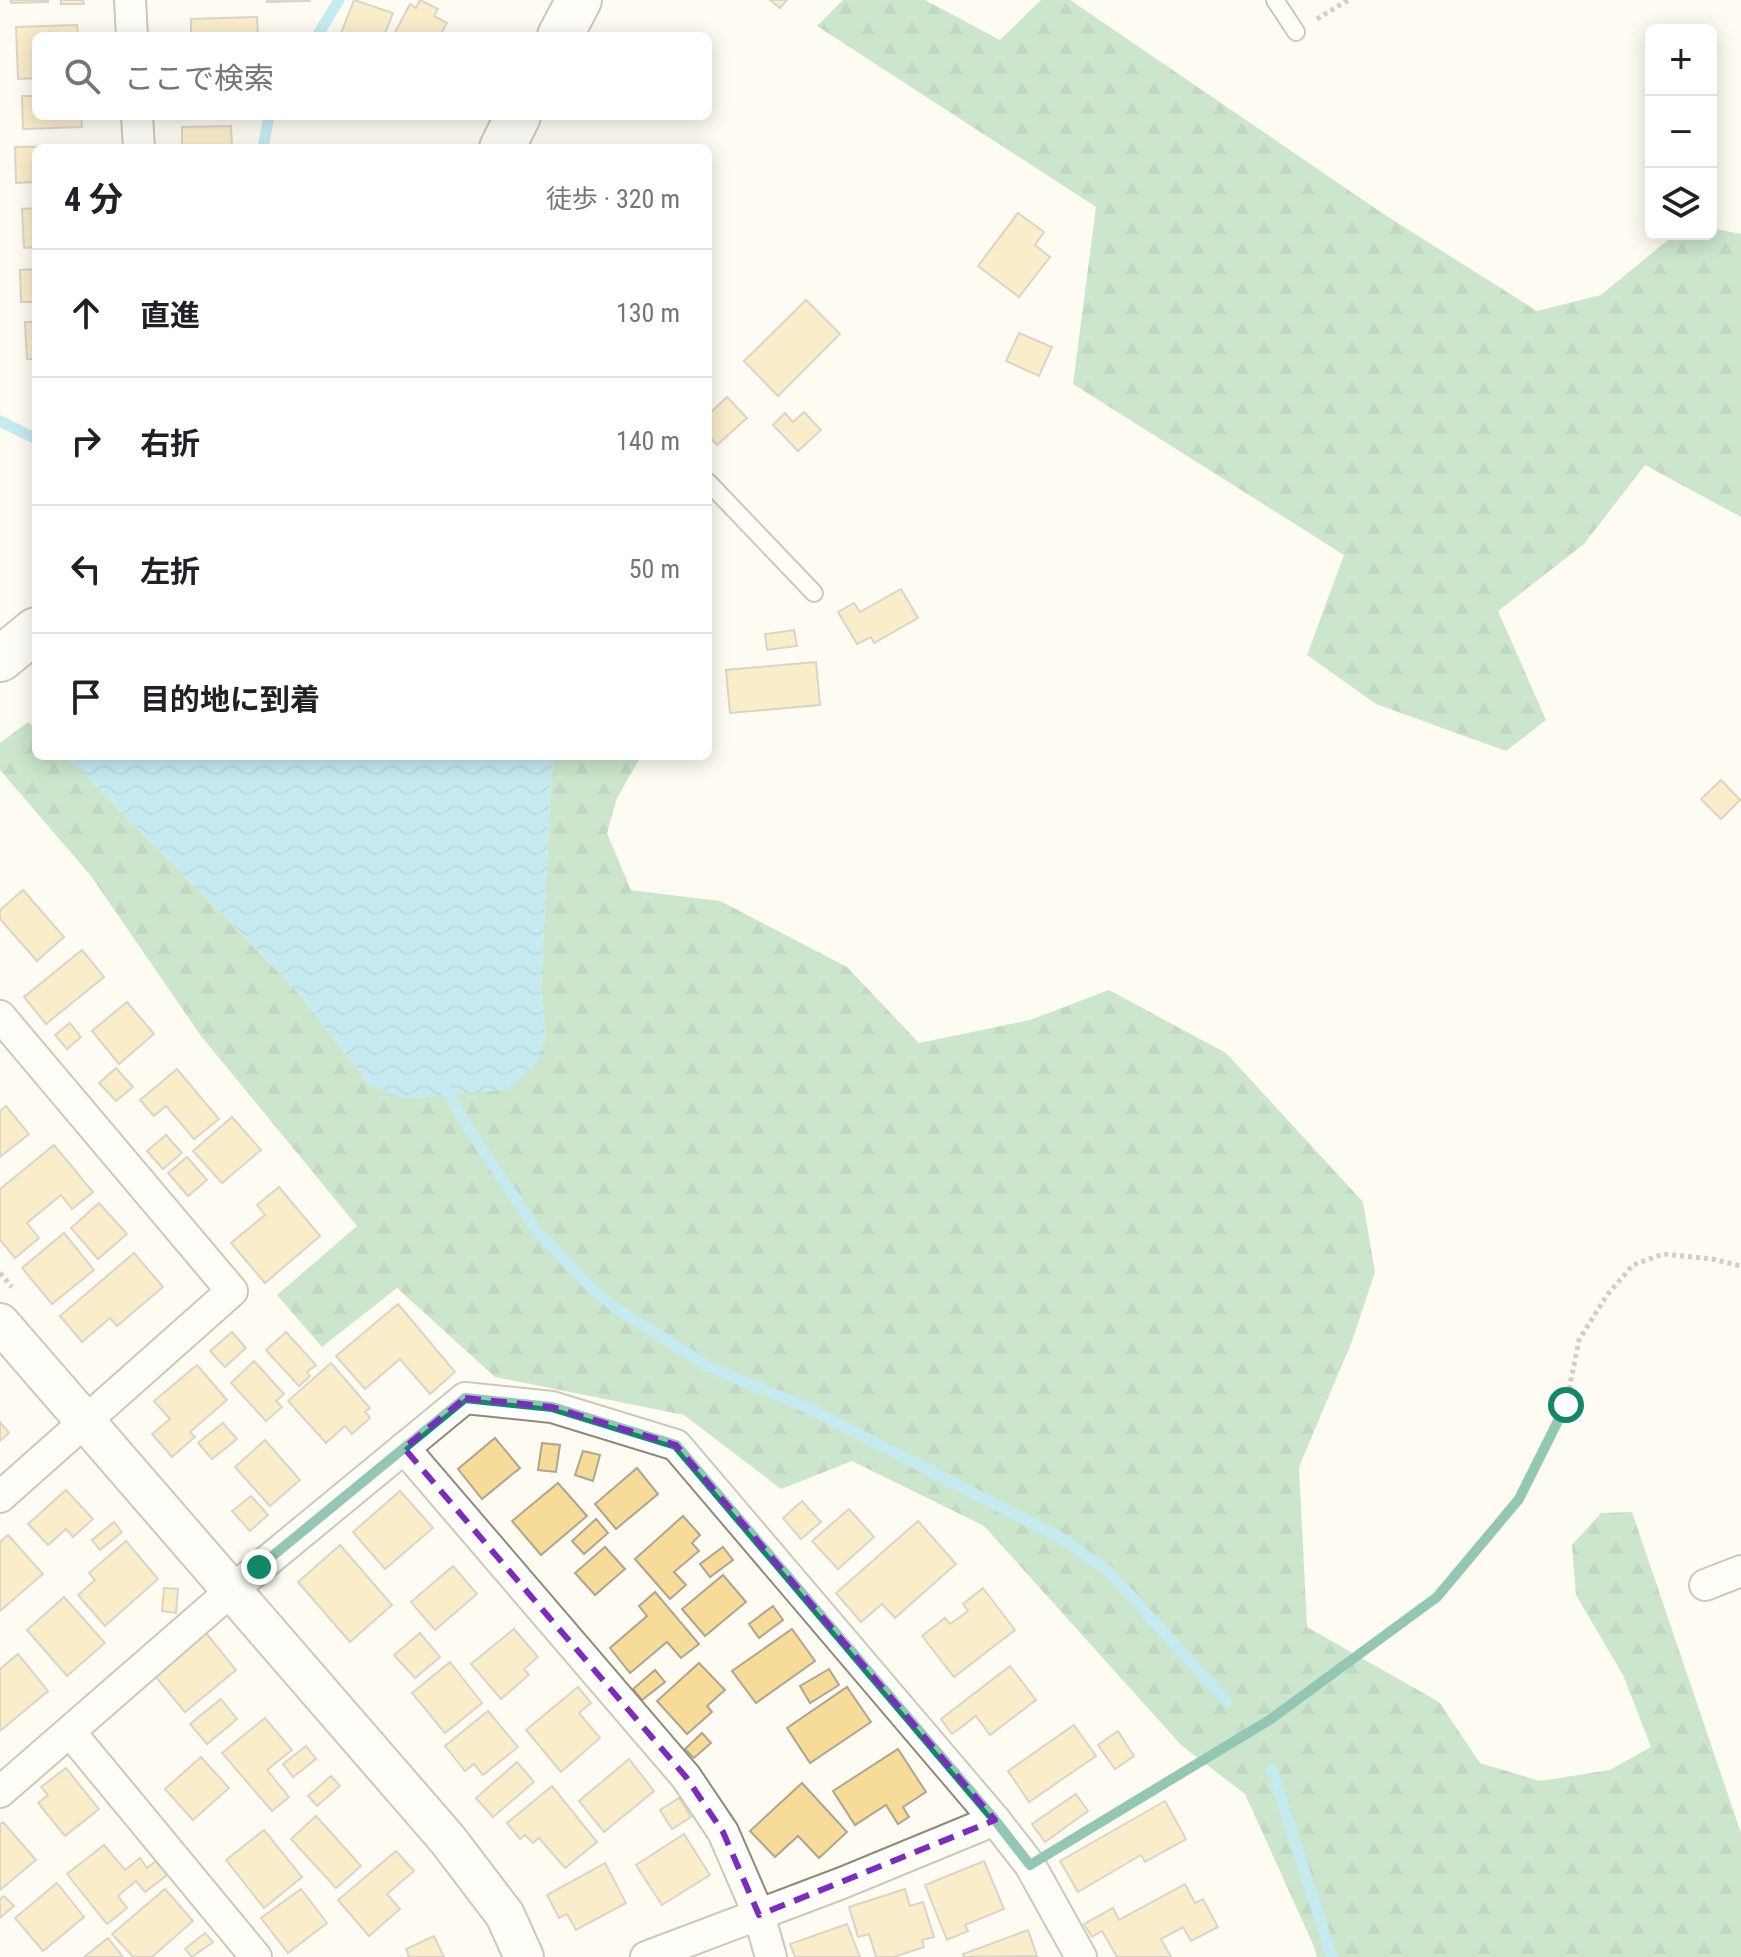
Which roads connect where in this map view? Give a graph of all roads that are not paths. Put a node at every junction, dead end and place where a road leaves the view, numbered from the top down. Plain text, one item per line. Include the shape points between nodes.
1 (130, 0) edge
2 (579, 0) edge
3 (1275, 0) edge
4 (132, 32) edge
5 (562, 32) edge
6 (1296, 32) road end
7 (137, 120) edge
8 (516, 120) edge
9 (139, 144) edge
10 (504, 144) edge
11 (712, 486) edge
12 (814, 593) dead end
13 (32, 633) edge
14 (0, 659) edge
15 (0, 1016) edge
16 (0, 1323) edge
17 (85, 1421) junction
18 (404, 1448) junction
19 (0, 1497) edge
20 (1741, 1571) edge
21 (1705, 1585) dead end
22 (232, 1590) junction
23 (70, 1732) junction
24 (0, 1792) edge
25 (995, 1820) junction
26 (759, 1915) junction
27 (256, 1957) edge
28 (524, 1957) edge
29 (646, 1957) edge
30 (771, 1957) edge
31 (1081, 1957) edge

1 - 4 street
2 - 5 main road
3 - 6 lane
7 - 9 street
8 - 10 main road
11 - 12 lane
13 - 14 main road
15 - 17 street via 232,1291
16 - 17 street
17 - 19 street
17 - 22 street
18 - 22 street
18 - 25 street via 465,1398 552,1407 676,1445
18 - 26 street via 686,1777 723,1832
20 - 21 street
22 - 23 street
22 - 28 street via 448,1840 505,1915
23 - 24 street
23 - 27 street
25 - 26 street
25 - 31 street via 1030,1865
26 - 29 street
26 - 30 street

